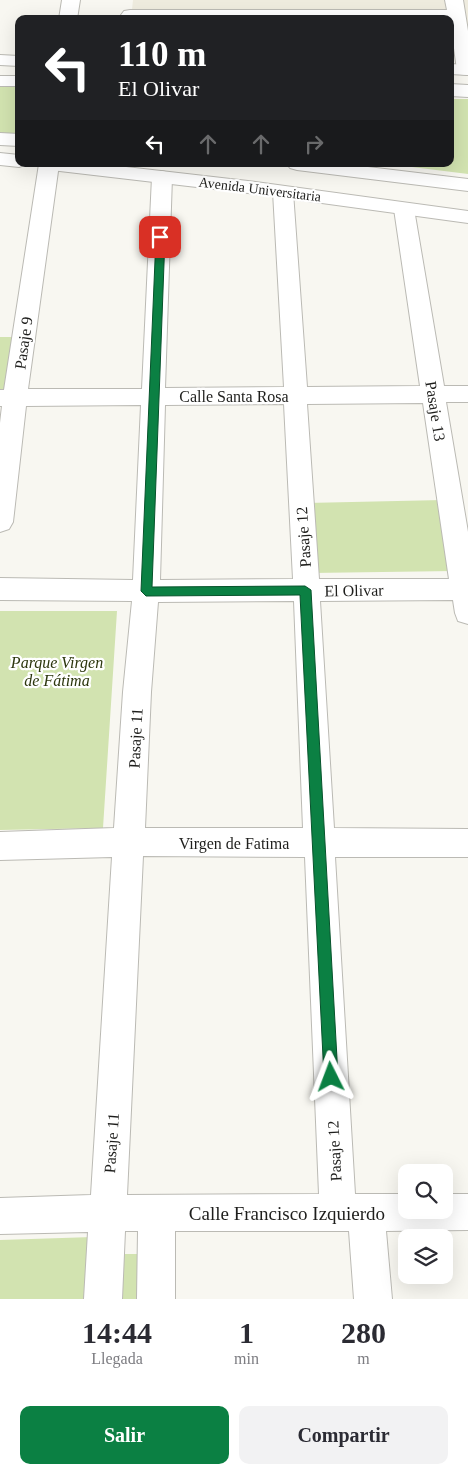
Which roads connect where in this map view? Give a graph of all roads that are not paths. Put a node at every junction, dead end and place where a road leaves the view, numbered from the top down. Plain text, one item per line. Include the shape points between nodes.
1 (71, 0) edge
2 (455, 8) edge
3 (131, 11) edge
4 (69, 15) edge
5 (0, 60) edge
6 (15, 61) edge
7 (459, 64) edge
8 (0, 81) edge
9 (15, 81) edge
10 (454, 90) edge
11 (468, 91) edge
12 (0, 139) edge
13 (15, 140) edge
14 (0, 159) edge
15 (15, 161) edge
16 (49, 167) edge
17 (76, 167) edge
18 (321, 167) edge
19 (162, 177) junction
20 (468, 185) edge
21 (283, 192) junction
22 (404, 209) junction
23 (468, 217) edge
24 (433, 394) junction
25 (468, 394) edge
26 (296, 395) junction
27 (155, 396) junction
28 (8, 398) edge
29 (0, 522) edge
30 (0, 590) edge
31 (305, 590) junction
32 (146, 591) junction
33 (467, 597) edge
34 (130, 842) junction
35 (468, 843) edge
36 (319, 844) junction
37 (0, 846) edge
38 (468, 1212) edge
39 (107, 1213) junction
40 (157, 1213) junction
41 (352, 1213) junction
42 (0, 1216) edge
43 (103, 1299) edge
44 (156, 1299) edge
45 (373, 1299) edge

1 - 4 street
2 - 3 street
2 - 7 street
5 - 6 street
8 - 9 street
10 - 11 street
12 - 13 street
14 - 15 street
16 - 28 street, Pasaje 9
17 - 19 street, Avenida Universitaria
18 - 20 street, Avenida Universitaria
19 - 21 street, Avenida Universitaria
19 - 27 street, Pasaje 11
21 - 22 street, Avenida Universitaria
21 - 26 street, Pasaje 12
22 - 23 street, Avenida Universitaria
22 - 24 street, Pasaje 13
24 - 25 street, Calle Santa Rosa
24 - 26 street, Calle Santa Rosa
24 - 33 street, Pasaje 13
26 - 27 street, Calle Santa Rosa
26 - 31 street, Pasaje 12 via 294,410
27 - 28 street, Calle Santa Rosa
27 - 32 street, Pasaje 11
28 - 29 street, Pasaje 9
30 - 32 street, El Olivar
31 - 32 street, El Olivar
31 - 33 street, El Olivar
31 - 36 street, Pasaje 12
32 - 34 street, Pasaje 11
34 - 36 street, Virgen de Fatima
34 - 37 street, Virgen de Fatima
34 - 39 street, Pasaje 11
35 - 36 street, Virgen de Fatima
36 - 41 street, Pasaje 12
38 - 41 street, Calle Francisco Izquierdo
39 - 40 street, Calle Francisco Izquierdo
39 - 42 street, Calle Francisco Izquierdo
39 - 43 street, Pasaje 11
40 - 41 street, Calle Francisco Izquierdo
40 - 44 street
41 - 45 street, Pasaje 12

